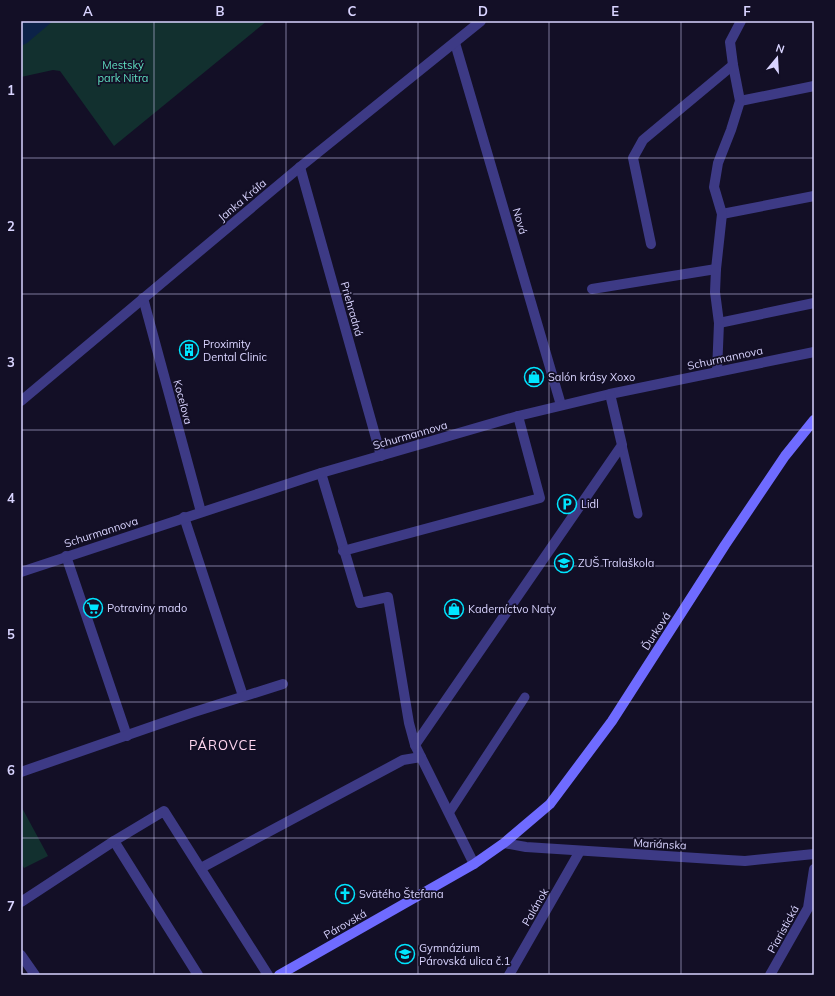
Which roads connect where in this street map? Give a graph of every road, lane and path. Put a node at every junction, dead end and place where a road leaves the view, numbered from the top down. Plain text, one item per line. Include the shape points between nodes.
1 (482, 21) edge
2 (741, 21) edge
3 (455, 43) junction
4 (733, 65) junction
5 (814, 86) edge
6 (740, 101) junction
7 (300, 168) junction
8 (814, 196) edge
9 (722, 214) junction
10 (651, 244) dead end
11 (716, 269) junction
12 (592, 289) dead end
13 (142, 298) junction
14 (814, 303) edge
15 (719, 323) junction
16 (814, 352) edge
17 (717, 372) junction
18 (610, 394) junction
19 (21, 401) edge
20 (561, 405) junction
21 (518, 416) junction
22 (814, 420) edge
23 (622, 445) junction
24 (381, 456) junction
25 (321, 473) junction
26 (201, 512) junction
27 (638, 514) dead end
28 (184, 517) junction
29 (344, 551) junction
30 (66, 556) junction
31 (21, 572) edge
32 (283, 684) dead end
33 (243, 696) junction
34 (525, 697) dead end
35 (127, 736) junction
36 (415, 745) junction
37 (421, 757) junction
38 (21, 772) edge
39 (449, 813) junction
40 (114, 841) junction
41 (504, 843) junction
42 (580, 851) junction
43 (814, 854) edge
44 (474, 864) junction
45 (201, 868) junction
46 (814, 869) edge
47 (21, 902) edge
48 (21, 955) edge
49 (35, 975) edge
50 (198, 975) edge
51 (268, 975) edge
52 (279, 975) edge
53 (509, 975) edge
54 (770, 975) edge

1 - 3 street, Janka Kráľa
2 - 4 street via 730,42
3 - 7 street, Janka Kráľa
3 - 20 street, Nová
4 - 6 street
4 - 10 street via 643,140 633,158
5 - 6 street
6 - 9 street via 718,162 714,187
7 - 13 street, Janka Kráľa
7 - 24 street, Priehradná
8 - 9 street
9 - 11 street
11 - 12 street
11 - 15 street via 715,292
13 - 19 street, Janka Kráľa
13 - 26 street, Koceľova
14 - 15 street
15 - 17 street
16 - 17 street, Schurmannova
17 - 18 street, Schurmannova
18 - 20 street, Schurmannova
18 - 23 street
20 - 21 street, Schurmannova
21 - 24 street, Schurmannova
21 - 29 street via 540,498
22 - 41 street, Ďurková via 785,456 729,539 612,721 550,804
23 - 27 lane
23 - 36 street
24 - 25 street, Schurmannova
25 - 26 street, Schurmannova
25 - 29 street
26 - 28 street, Schurmannova
28 - 30 street, Schurmannova
28 - 33 street
29 - 36 street via 360,603 388,597
30 - 31 street, Schurmannova
30 - 35 street
32 - 33 street
33 - 35 street
34 - 39 lane
35 - 38 street
36 - 37 street
37 - 39 street
37 - 45 street via 403,760
39 - 44 street
40 - 45 street via 164,811
40 - 47 street
40 - 50 street
41 - 42 street, Mariánska
41 - 44 street, Párovská
42 - 43 street, Mariánska via 734,860
42 - 53 street, Palánok
44 - 52 street, Párovská
45 - 51 street
46 - 54 street, Piaristická via 808,908
48 - 49 street

